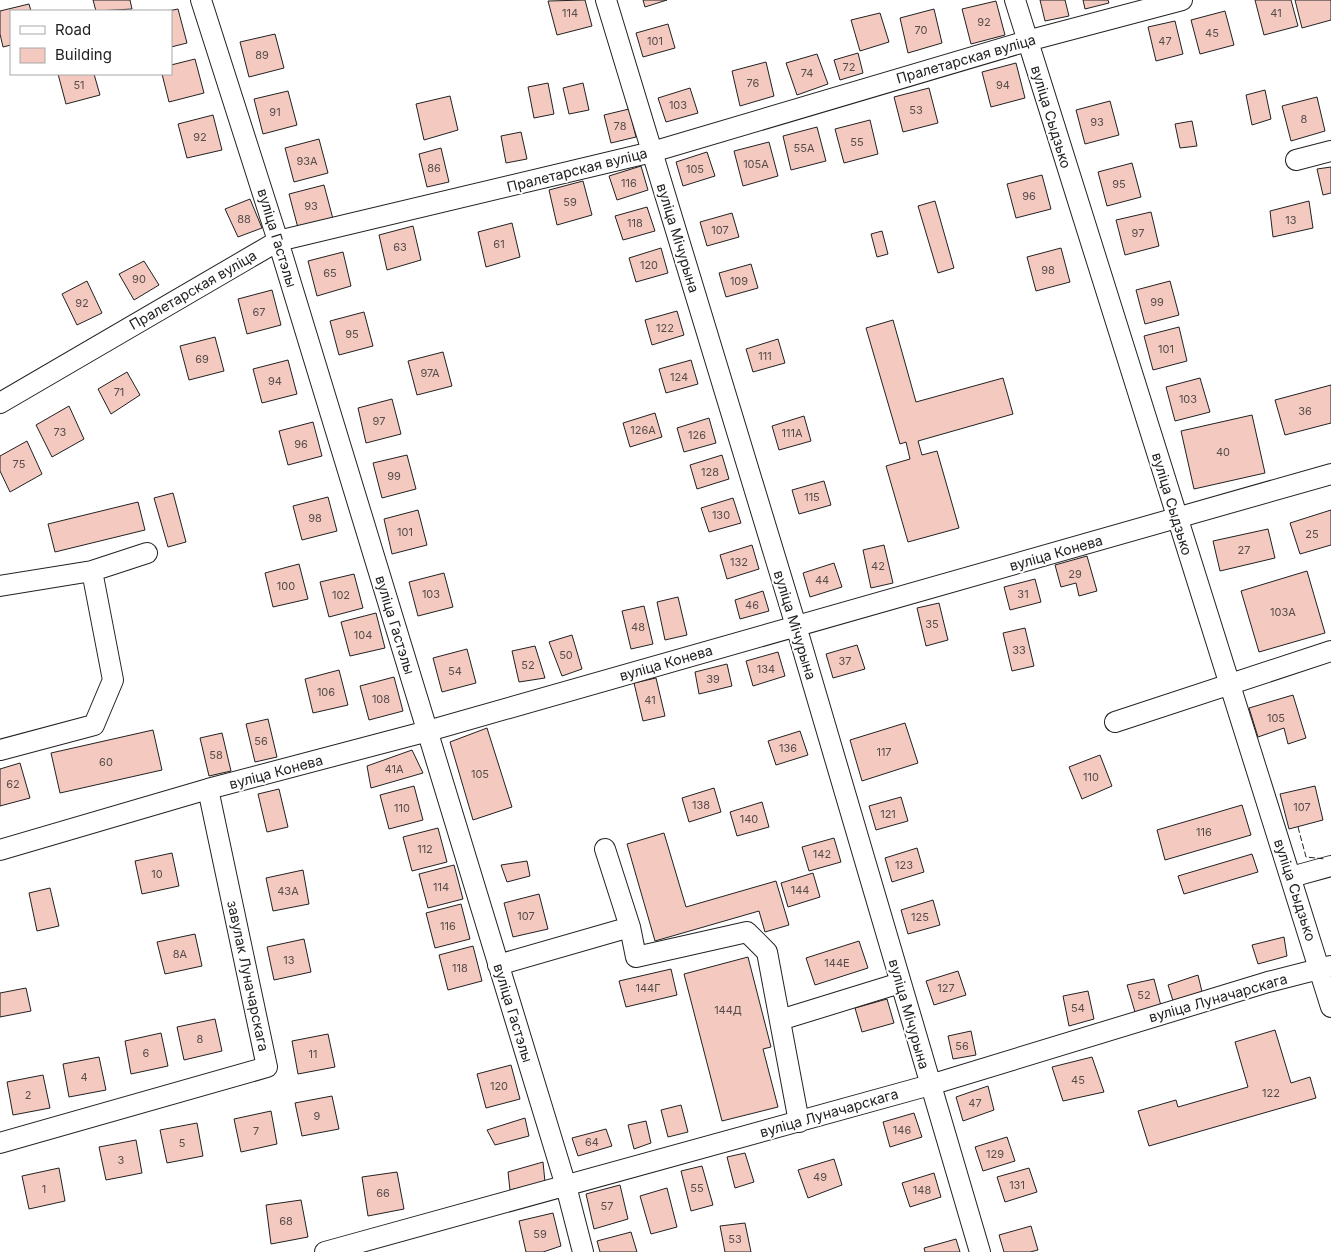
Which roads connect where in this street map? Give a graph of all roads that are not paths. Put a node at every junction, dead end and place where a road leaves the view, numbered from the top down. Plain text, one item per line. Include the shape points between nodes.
1 (201, 0) edge
2 (606, 0) edge
3 (1015, 0) edge
4 (1182, 0) edge
5 (1027, 41) junction
6 (1331, 151) edge
7 (652, 152) junction
8 (1296, 160) dead end
9 (278, 241) junction
10 (0, 403) edge
11 (1331, 474) edge
12 (1176, 519) junction
13 (147, 552) dead end
14 (92, 572) junction
15 (0, 586) edge
16 (796, 626) junction
17 (1331, 651) edge
18 (1229, 683) junction
19 (1115, 722) dead end
20 (428, 732) junction
21 (0, 750) edge
22 (208, 789) junction
23 (605, 849) dead end
24 (0, 850) edge
25 (1331, 866) edge
26 (1291, 877) junction
27 (630, 927) junction
28 (498, 966) junction
29 (1326, 968) edge
30 (900, 983) junction
31 (1331, 1007) edge
32 (780, 1020) junction
33 (930, 1085) junction
34 (799, 1122) junction
35 (0, 1143) edge
36 (566, 1186) junction
37 (325, 1252) edge
38 (583, 1252) edge
39 (980, 1252) edge

1 - 9 street, вуліца Гастэлы
2 - 7 street, вуліца Мічурына
3 - 5 street, вуліца Сыдзько
4 - 5 street, Пралетарская вуліца
5 - 7 street, Пралетарская вуліца
5 - 12 street, вуліца Сыдзько
6 - 8 street
7 - 9 street, Пралетарская вуліца
7 - 16 street, вуліца Мічурына
9 - 10 street, Пралетарская вуліца
9 - 20 street, вуліца Гастэлы
11 - 12 street, вуліца Конева
12 - 16 street, вуліца Конева
12 - 18 street, вуліца Сыдзько
13 - 14 street
14 - 15 street
14 - 21 street via 113,680 94,725
16 - 20 street, вуліца Конева
16 - 30 street, вуліца Мічурына
17 - 18 street
18 - 19 street
18 - 26 street, вуліца Сыдзько
20 - 22 street, вуліца Конева
20 - 28 street, вуліца Гастэлы
22 - 24 street, вуліца Конева
22 - 35 street, завулак Луначарскага via 268,1067
23 - 27 street
25 - 26 street
26 - 29 street, вуліца Сыдзько
27 - 28 street
27 - 32 street via 636,958 748,932 767,952
28 - 36 street, вуліца Гастэлы
29 - 31 street, вуліца Сыдзько
29 - 33 street, вуліца Луначарскага via 1268,982
30 - 32 street
30 - 33 street, вуліца Мічурына
32 - 34 street
33 - 34 street, вуліца Луначарскага
33 - 39 street, вуліца Мічурына
34 - 36 street, вуліца Луначарскага
36 - 37 street, вуліца Луначарскага
36 - 38 street, вуліца Гастэлы

